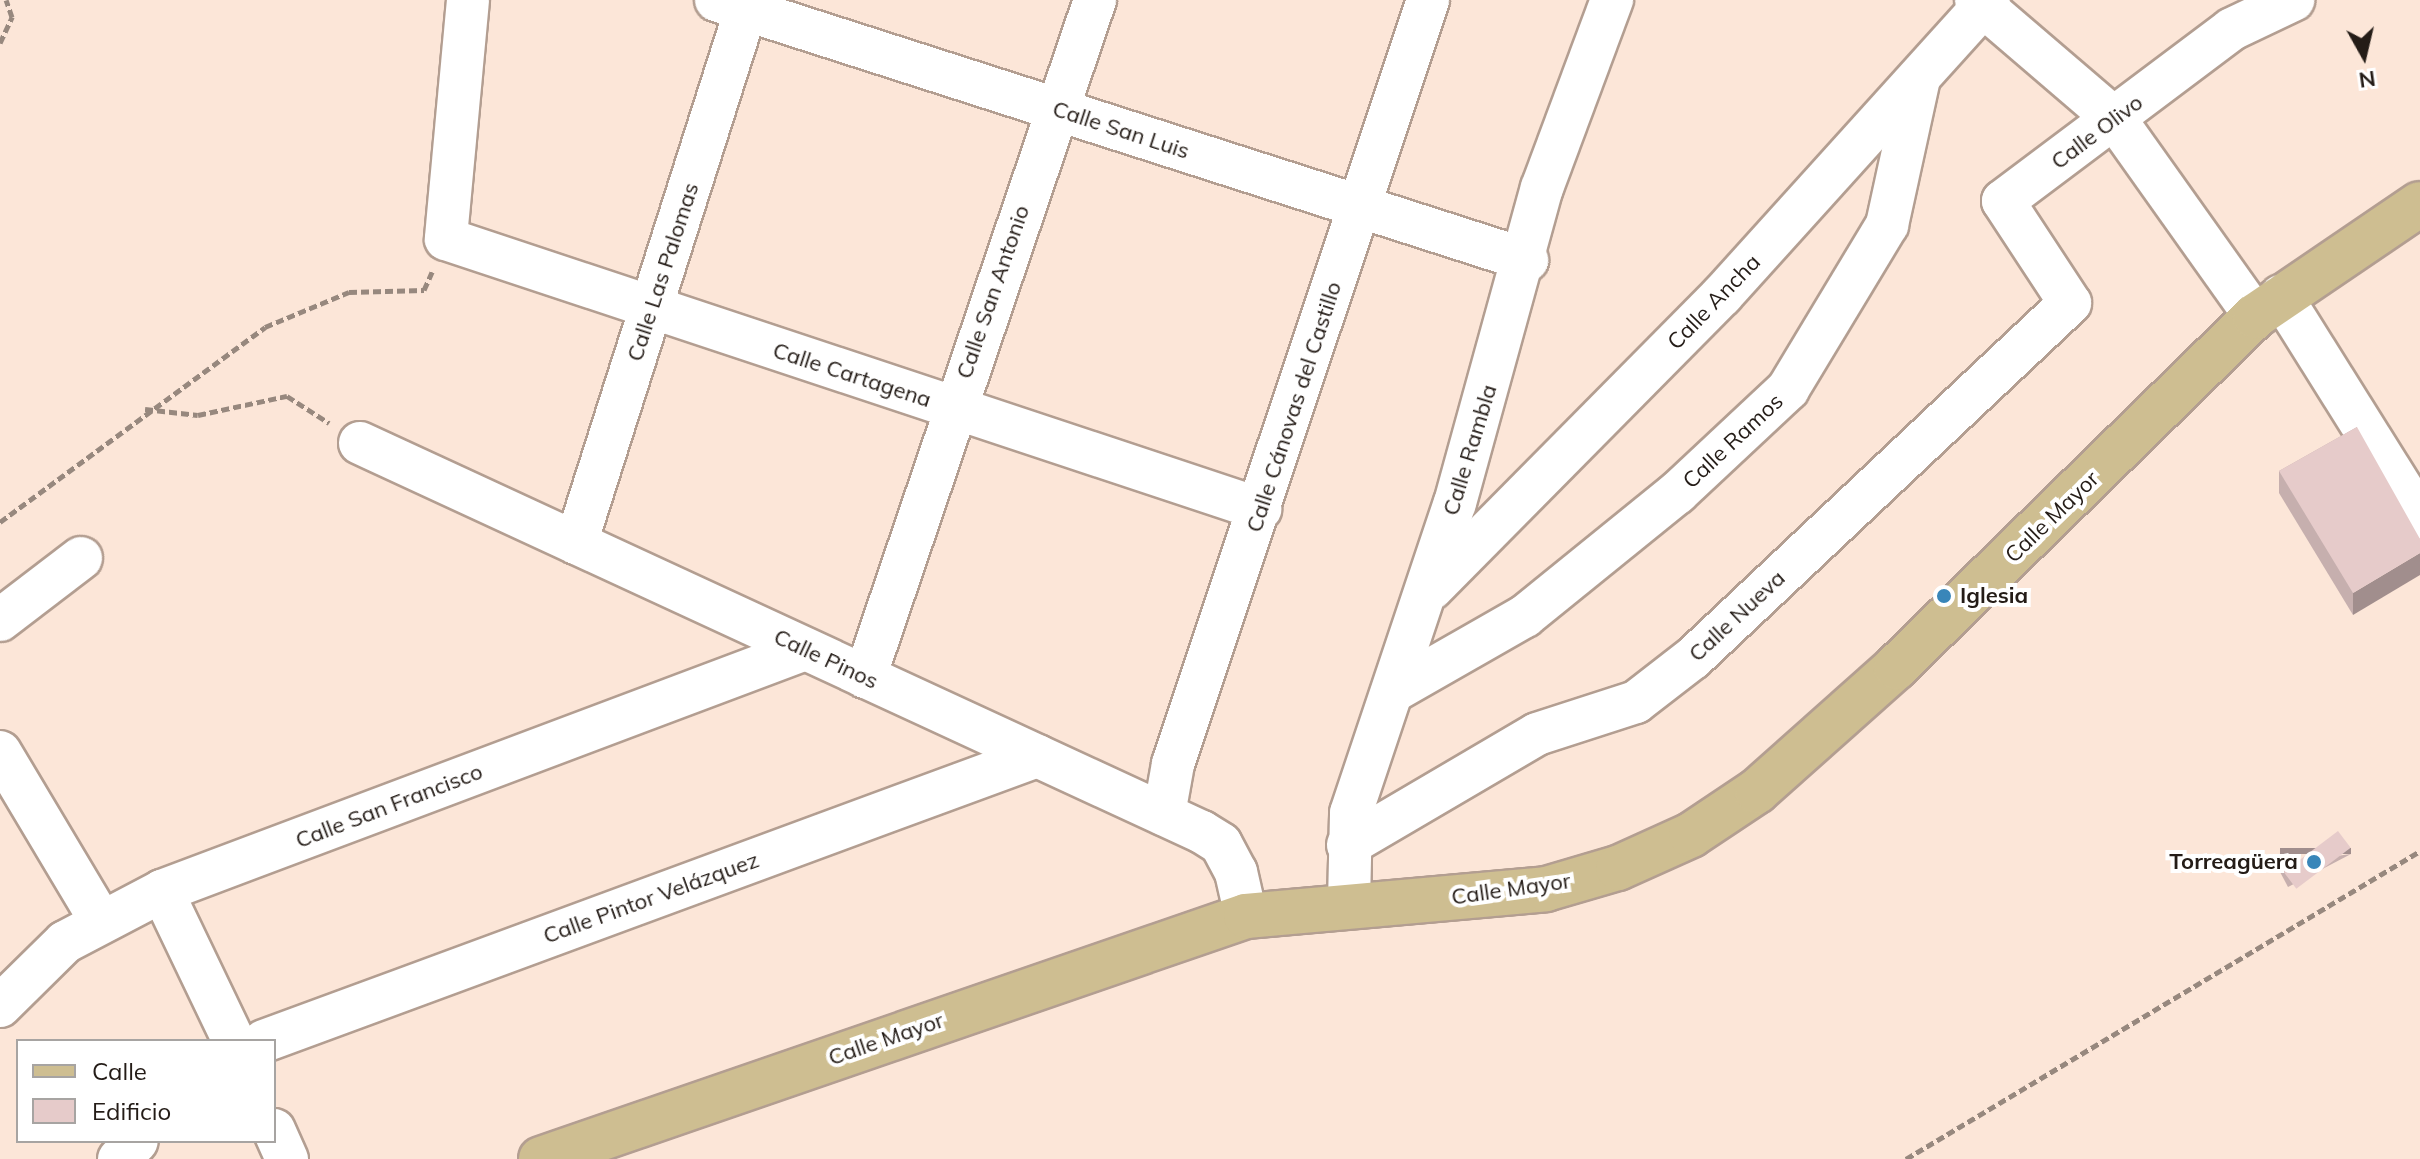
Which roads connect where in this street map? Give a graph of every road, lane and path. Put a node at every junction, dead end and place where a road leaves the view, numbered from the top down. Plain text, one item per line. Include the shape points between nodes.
1 (6, 0) edge
2 (468, 0) edge
3 (1095, 0) edge
4 (1428, 0) edge
5 (1612, 0) edge
6 (2293, 0) edge
7 (1984, 2) edge
8 (737, 3) edge
9 (0, 43) edge
10 (1911, 87) junction
11 (1057, 109) junction
12 (2115, 119) junction
13 (2420, 204) edge
14 (1360, 207) junction
15 (446, 239) junction
16 (1527, 260) junction
17 (2070, 303) joint
18 (2268, 306) junction
19 (651, 309) junction
20 (952, 408) junction
21 (145, 409) junction
22 (360, 443) joint
23 (1260, 509) junction
24 (2420, 518) edge
25 (0, 522) edge
26 (576, 543) junction
27 (81, 558) dead end
28 (1427, 593) junction
29 (0, 620) edge
30 (805, 649) junction
31 (865, 677) junction
32 (1397, 689) junction
33 (0, 752) edge
34 (1037, 756) junction
35 (1164, 814) junction
36 (1348, 845) junction
37 (2420, 851) edge
38 (162, 891) junction
39 (1349, 903) junction
40 (1246, 916) junction
41 (100, 920) junction
42 (0, 1006) edge
43 (233, 1039) edge
44 (269, 1039) edge
45 (276, 1134) edge
46 (135, 1143) edge
47 (119, 1159) edge
48 (287, 1159) edge
49 (541, 1159) edge
50 (1906, 1159) edge

1 - 9 path via 12,17
2 - 15 street
3 - 11 street, Calle San Antonio
4 - 14 street, Calle Cánovas del Castillo
5 - 16 street, Calle Rambla via 1542,188
6 - 12 street, Calle Olivo via 2232,29
7 - 10 street, Calle Ancha
7 - 12 street
8 - 11 street, Calle San Luis
8 - 19 street, Calle Las Palomas
10 - 28 street, Calle Ancha via 1722,295
10 - 32 street, Calle Ramos via 1887,225 1788,389 1677,493 1525,616
11 - 14 street, Calle San Luis
11 - 20 street, Calle San Antonio
12 - 17 street, Calle Olivo via 2003,201
12 - 18 street
13 - 18 main road, Calle Mayor
14 - 16 street, Calle San Luis
14 - 23 street, Calle Cánovas del Castillo
15 - 19 street, Calle Cartagena
15 - 21 path via 424,290 349,292 265,327
16 - 28 street, Calle Rambla
17 - 36 street, Calle Nueva via 1636,702 1537,734
18 - 24 street
18 - 39 main road, Calle Mayor via 1896,667 1725,814 1655,853 1546,889
19 - 20 street, Calle Cartagena
19 - 26 street, Calle Las Palomas
20 - 23 street, Calle Cartagena
20 - 31 street, Calle San Antonio
21 - 22 path via 198,415 287,396
21 - 25 path
22 - 26 street, Calle Pinos
23 - 35 street, Calle Cánovas del Castillo via 1173,764
26 - 30 street, Calle Pinos
27 - 29 street
28 - 32 street, Calle Rambla
30 - 31 street, Calle Pinos
30 - 38 street, Calle San Francisco
31 - 34 street, Calle Pinos
32 - 36 street, Calle Rambla via 1351,813
33 - 41 street
34 - 35 street, Calle Pinos
34 - 44 street, Calle Pintor Velázquez
35 - 40 street, Calle Pinos via 1221,844
36 - 39 street, Calle Rambla
37 - 50 path
38 - 41 street, Calle San Francisco
38 - 43 street
39 - 40 main road, Calle Mayor
40 - 49 main road, Calle Mayor
41 - 42 street, Calle San Francisco via 65,942
45 - 48 street
46 - 47 street

